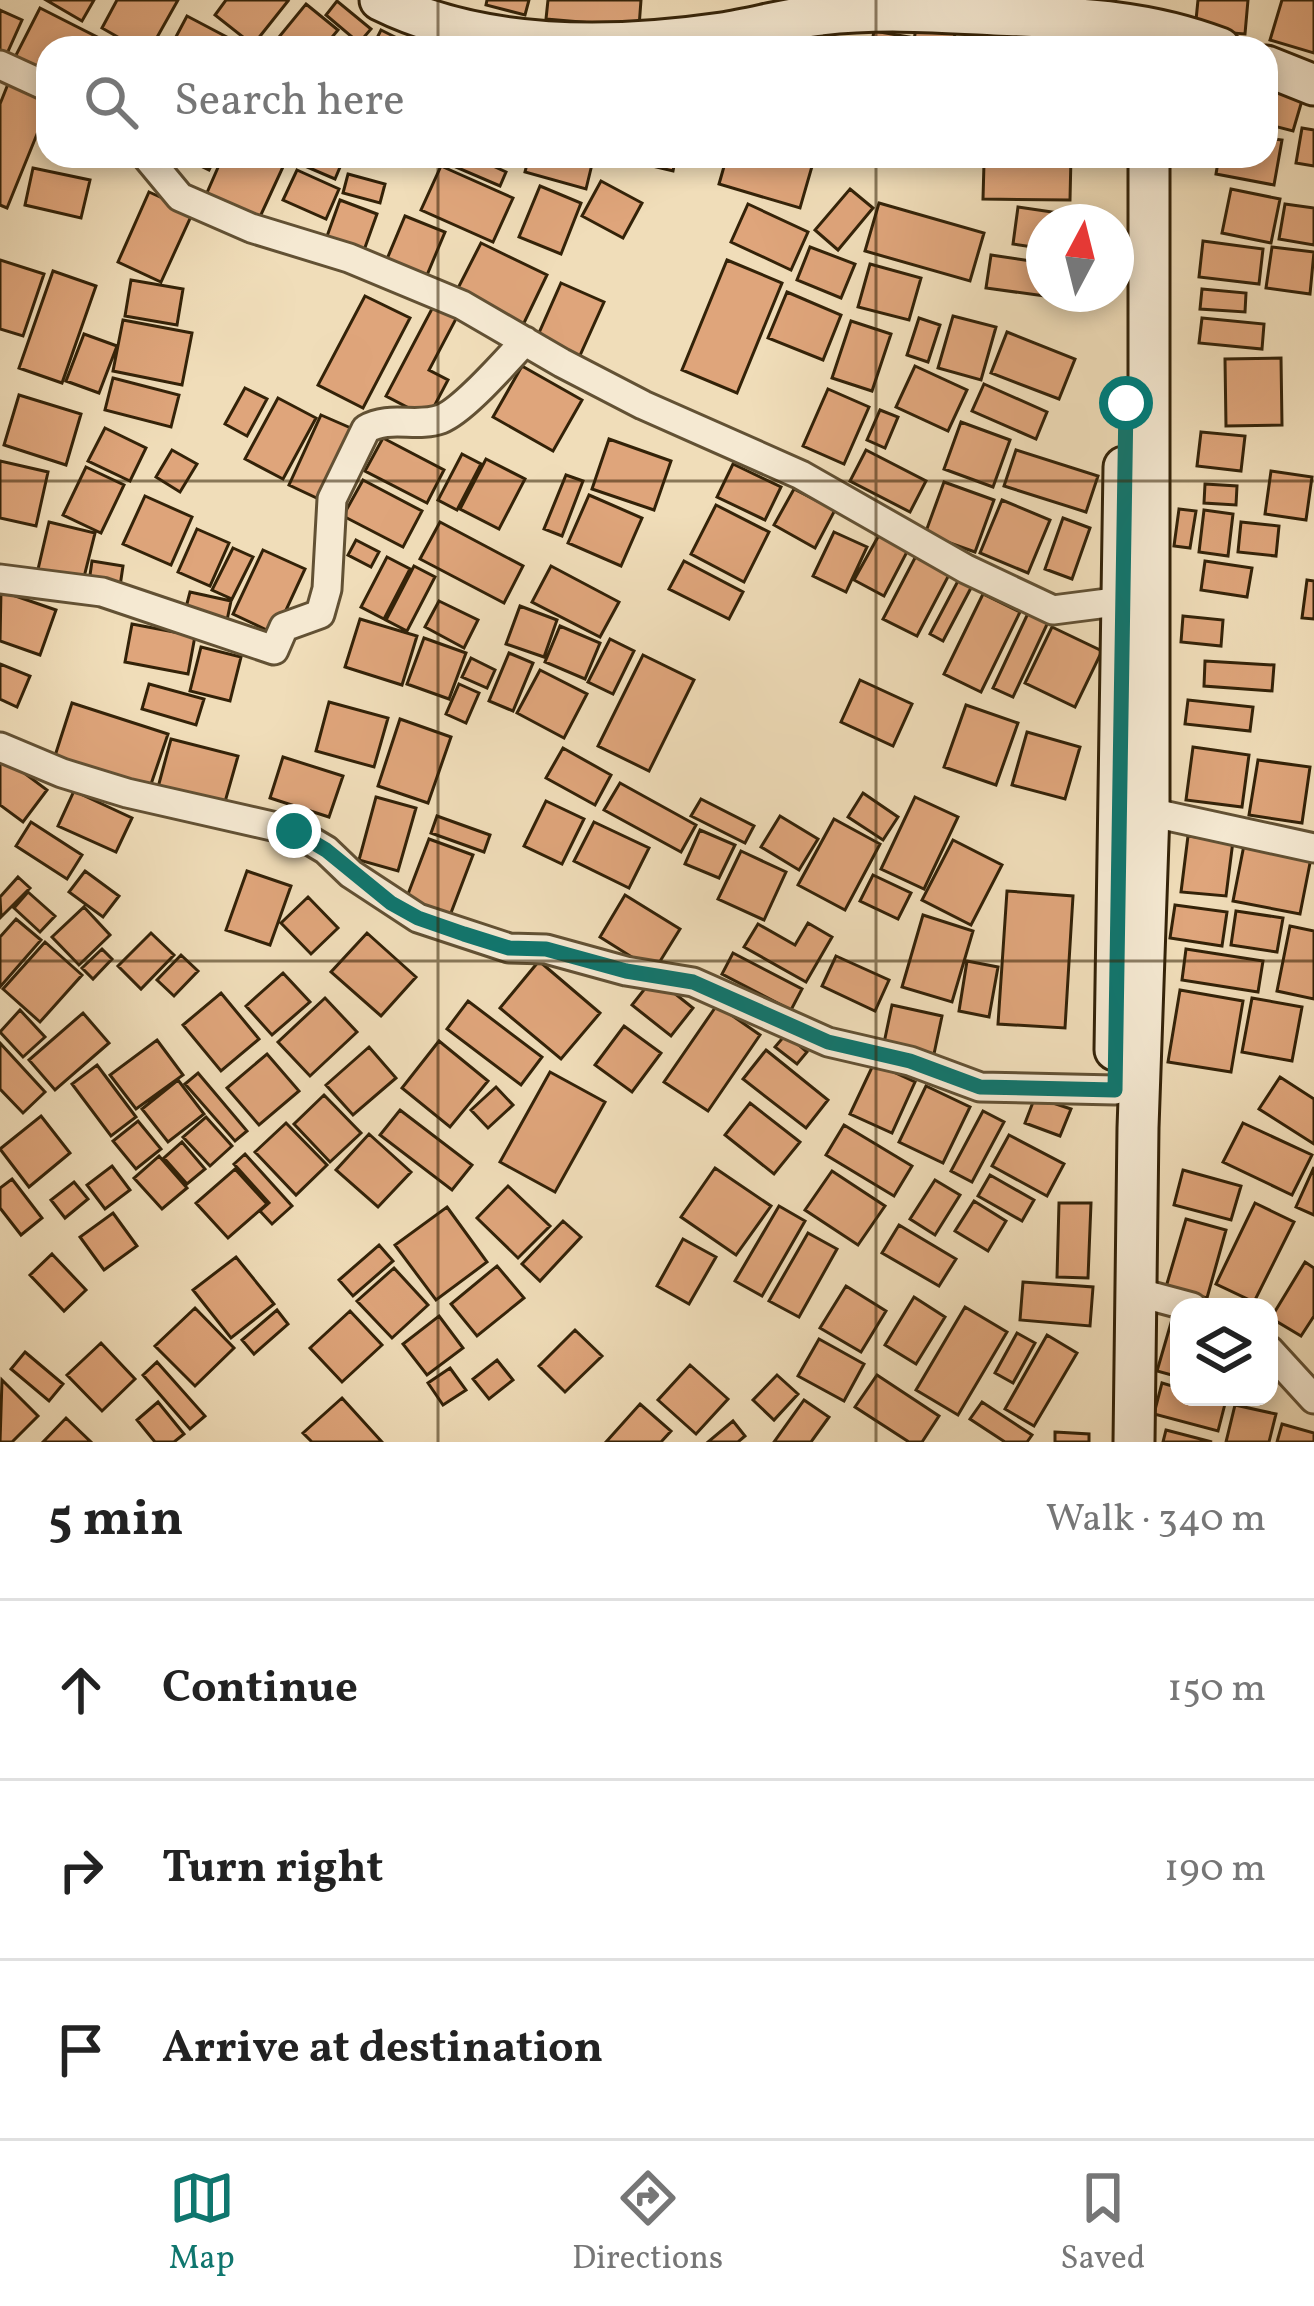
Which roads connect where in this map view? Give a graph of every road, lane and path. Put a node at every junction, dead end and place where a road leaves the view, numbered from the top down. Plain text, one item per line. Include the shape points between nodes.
1 (380, 0) edge
2 (1134, 24) edge
3 (514, 36) edge
4 (690, 36) edge
5 (1177, 36) edge
6 (0, 65) edge
7 (1278, 71) edge
8 (36, 82) edge
9 (1314, 85) edge
10 (156, 168) edge
11 (1125, 168) edge
12 (1149, 168) edge
13 (525, 341) junction
14 (0, 579) edge
15 (1123, 602) junction
16 (0, 748) edge
17 (1149, 812) junction
18 (1314, 848) edge
19 (1115, 1090) junction
20 (1136, 1292) junction
21 (1170, 1301) edge
22 (1278, 1360) edge
23 (1314, 1399) edge
24 (1110, 1442) edge
25 (1135, 1442) edge

1 - 3 street via 419,19
2 - 4 street via 906,8
2 - 5 street
6 - 8 street
7 - 9 street
10 - 13 street via 180,197 462,304
11 - 15 street
12 - 17 street
13 - 14 street via 441,419 366,429 332,499 320,614 284,627 274,650 102,592
13 - 15 street via 1053,610
15 - 19 street
16 - 19 street via 127,793 294,831 418,918 509,948 693,982 828,1042 980,1087
17 - 18 street
17 - 20 street
19 - 24 street
20 - 21 street
20 - 25 street
22 - 23 street

